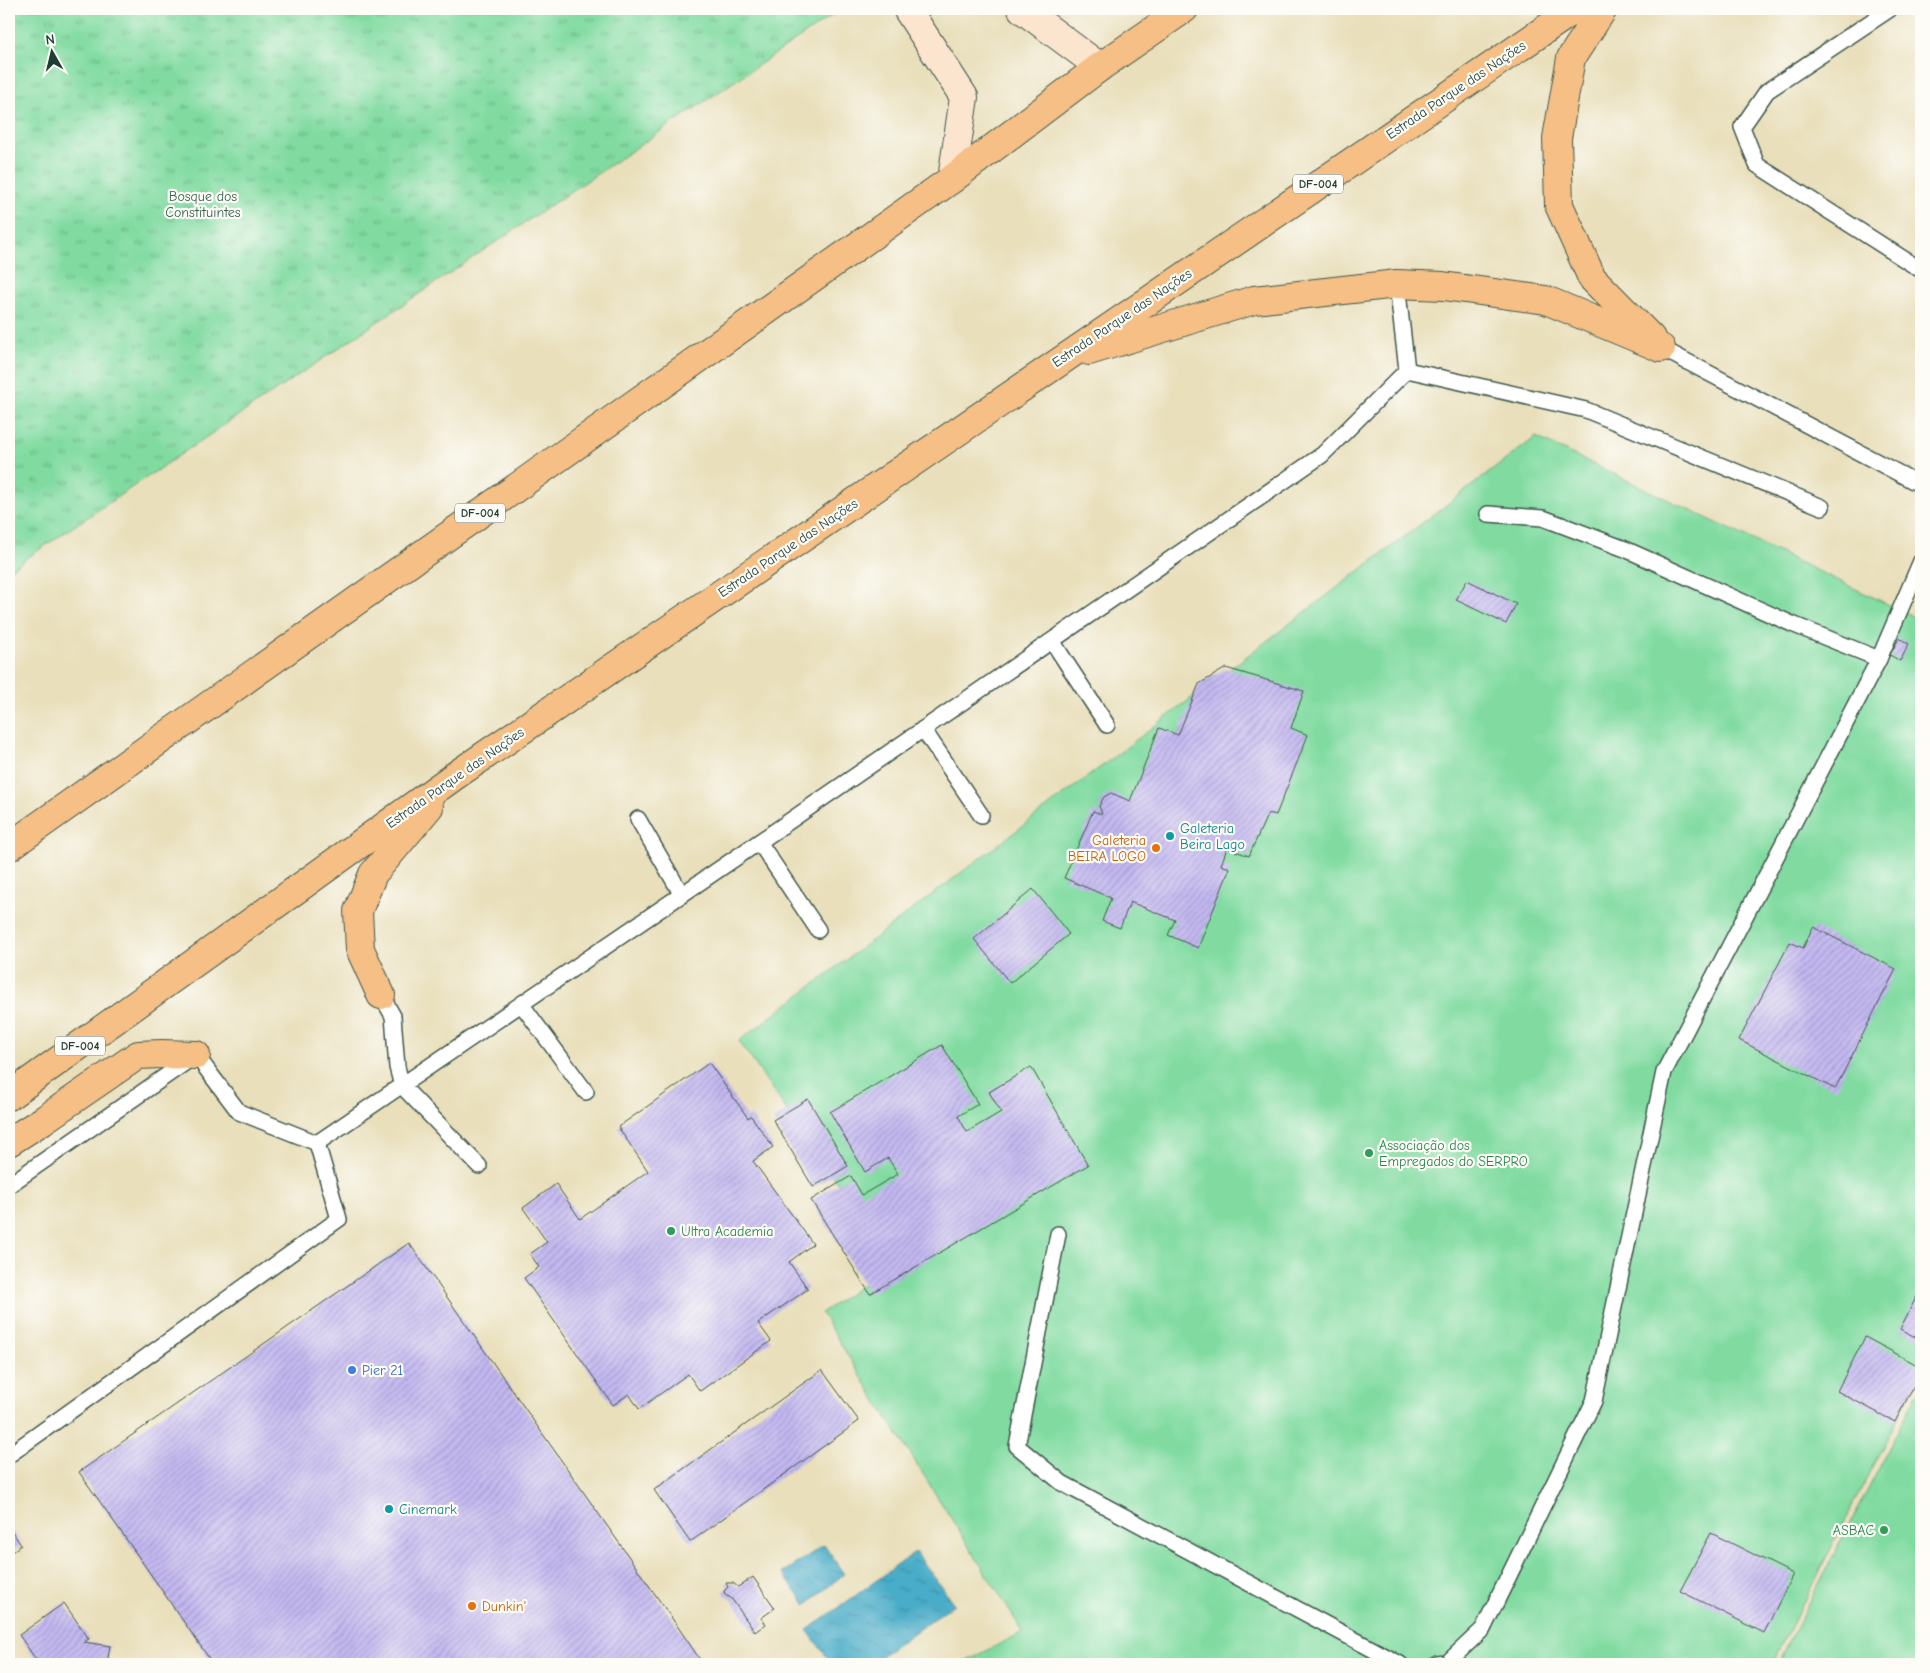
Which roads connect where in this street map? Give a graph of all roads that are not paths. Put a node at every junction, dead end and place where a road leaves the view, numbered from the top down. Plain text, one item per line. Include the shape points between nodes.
1 (907, 9) edge
2 (1022, 9) edge
3 (1184, 9) edge
4 (1574, 9) edge
5 (1603, 9) edge
6 (1890, 9) edge
7 (1100, 67) junction
8 (952, 179) junction
9 (1921, 270) edge
10 (1397, 284) junction
11 (1661, 348) junction
12 (1062, 360) junction
13 (1407, 370) junction
14 (1921, 485) edge
15 (1822, 507) dead end
16 (1488, 514) dead end
17 (1921, 561) edge
18 (1052, 641) junction
19 (1879, 659) junction
20 (1108, 725) dead end
21 (923, 729) junction
22 (456, 775) junction
23 (981, 815) dead end
24 (638, 819) dead end
25 (759, 842) junction
26 (9, 847) edge
27 (682, 895) junction
28 (818, 930) dead end
29 (380, 995) joint
30 (522, 1005) junction
31 (196, 1056) junction
32 (402, 1086) junction
33 (586, 1092) dead end
34 (9, 1096) edge
35 (9, 1142) edge
36 (317, 1143) junction
37 (479, 1166) dead end
38 (9, 1185) edge
39 (1058, 1234) dead end
40 (9, 1455) edge
41 (1400, 1664) edge
42 (1437, 1664) edge

1 - 8 street via 964,97
2 - 7 street
3 - 7 highway, DF-004
4 - 12 highway, Estrada Parque das Nações / DF-004
5 - 11 highway via 1572,58 1557,138 1560,205 1592,278
6 - 9 lane via 1767,91 1742,128 1757,165
7 - 8 highway, DF-004
8 - 26 highway, DF-004
10 - 11 highway via 1444,286 1546,300
10 - 12 highway via 1254,300
10 - 13 lane
11 - 14 lane
12 - 22 highway, Estrada Parque das Nações / DF-004
13 - 15 lane via 1586,410
13 - 18 lane via 1322,454
16 - 19 lane via 1552,521 1625,549
17 - 19 lane
18 - 20 lane
18 - 21 lane
19 - 42 lane via 1664,1072 1594,1401 1483,1629 1448,1663
21 - 23 lane
21 - 25 lane
22 - 29 highway via 373,874 358,911 360,949
22 - 34 highway, Estrada Parque das Nações / DF-004
24 - 27 lane
25 - 27 lane
25 - 28 lane
27 - 30 lane
29 - 32 lane via 393,1016 397,1067
30 - 32 lane
30 - 33 lane
31 - 35 highway via 138,1056
31 - 36 lane via 239,1112
31 - 38 lane
32 - 36 lane
32 - 37 lane
36 - 40 lane via 339,1219
39 - 41 lane via 1017,1446 1062,1483

